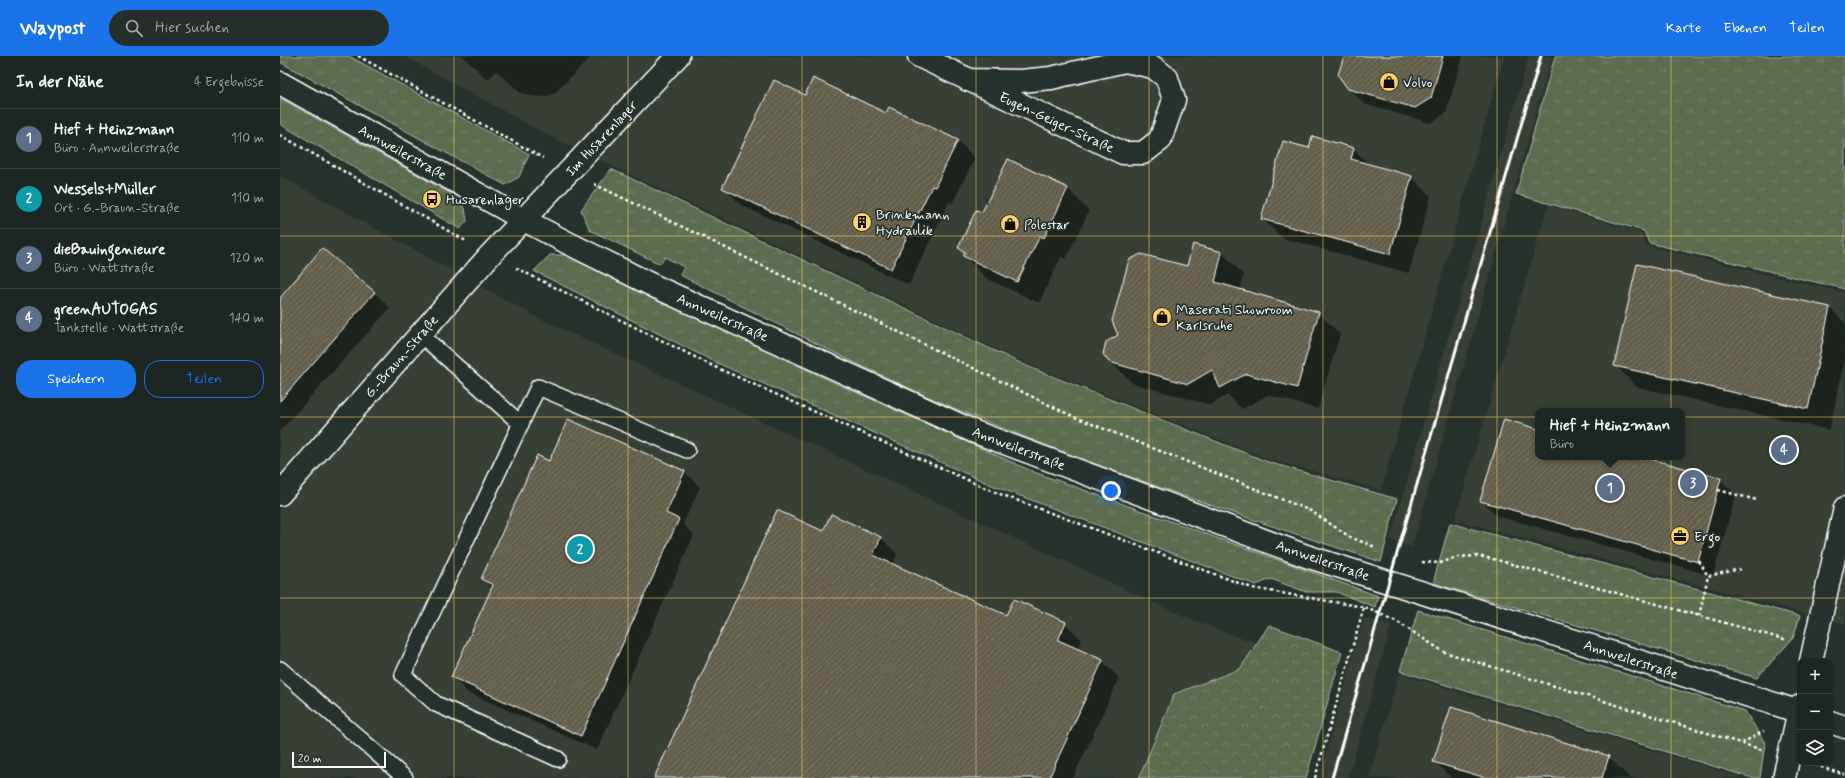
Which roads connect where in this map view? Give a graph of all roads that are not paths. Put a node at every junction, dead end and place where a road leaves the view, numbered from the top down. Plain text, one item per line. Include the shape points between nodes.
1 (678, 56) edge
2 (919, 56) edge
3 (968, 80) junction
4 (280, 83) edge
5 (524, 220) junction
6 (420, 334) junction
7 (521, 424) junction
8 (686, 450) dead end
9 (280, 494) edge
10 (1845, 508) edge
11 (1813, 655) edge
12 (280, 669) edge
13 (1797, 709) edge
14 (1797, 723) edge
15 (1833, 723) edge
16 (1845, 726) edge
17 (558, 759) dead end
18 (405, 778) edge
19 (1784, 778) edge

1 - 5 street, Im Husarenlager
2 - 3 street, Eugen-Geiger-Straße
3 - 3 street, Eugen-Geiger-Straße via 1124,153 1143,153 1160,140 1174,100 1167,78 1156,69 1125,61 1051,78 1021,81
4 - 5 street, Annweilerstraße
5 - 6 street, G.-Braun-Straße
5 - 13 street, Annweilerstraße via 654,286 975,432 1306,556
6 - 7 lane
6 - 9 street, G.-Braun-Straße
7 - 8 lane via 538,387
7 - 17 lane via 402,675 436,704
10 - 11 street
12 - 18 lane
14 - 19 street
15 - 16 street

